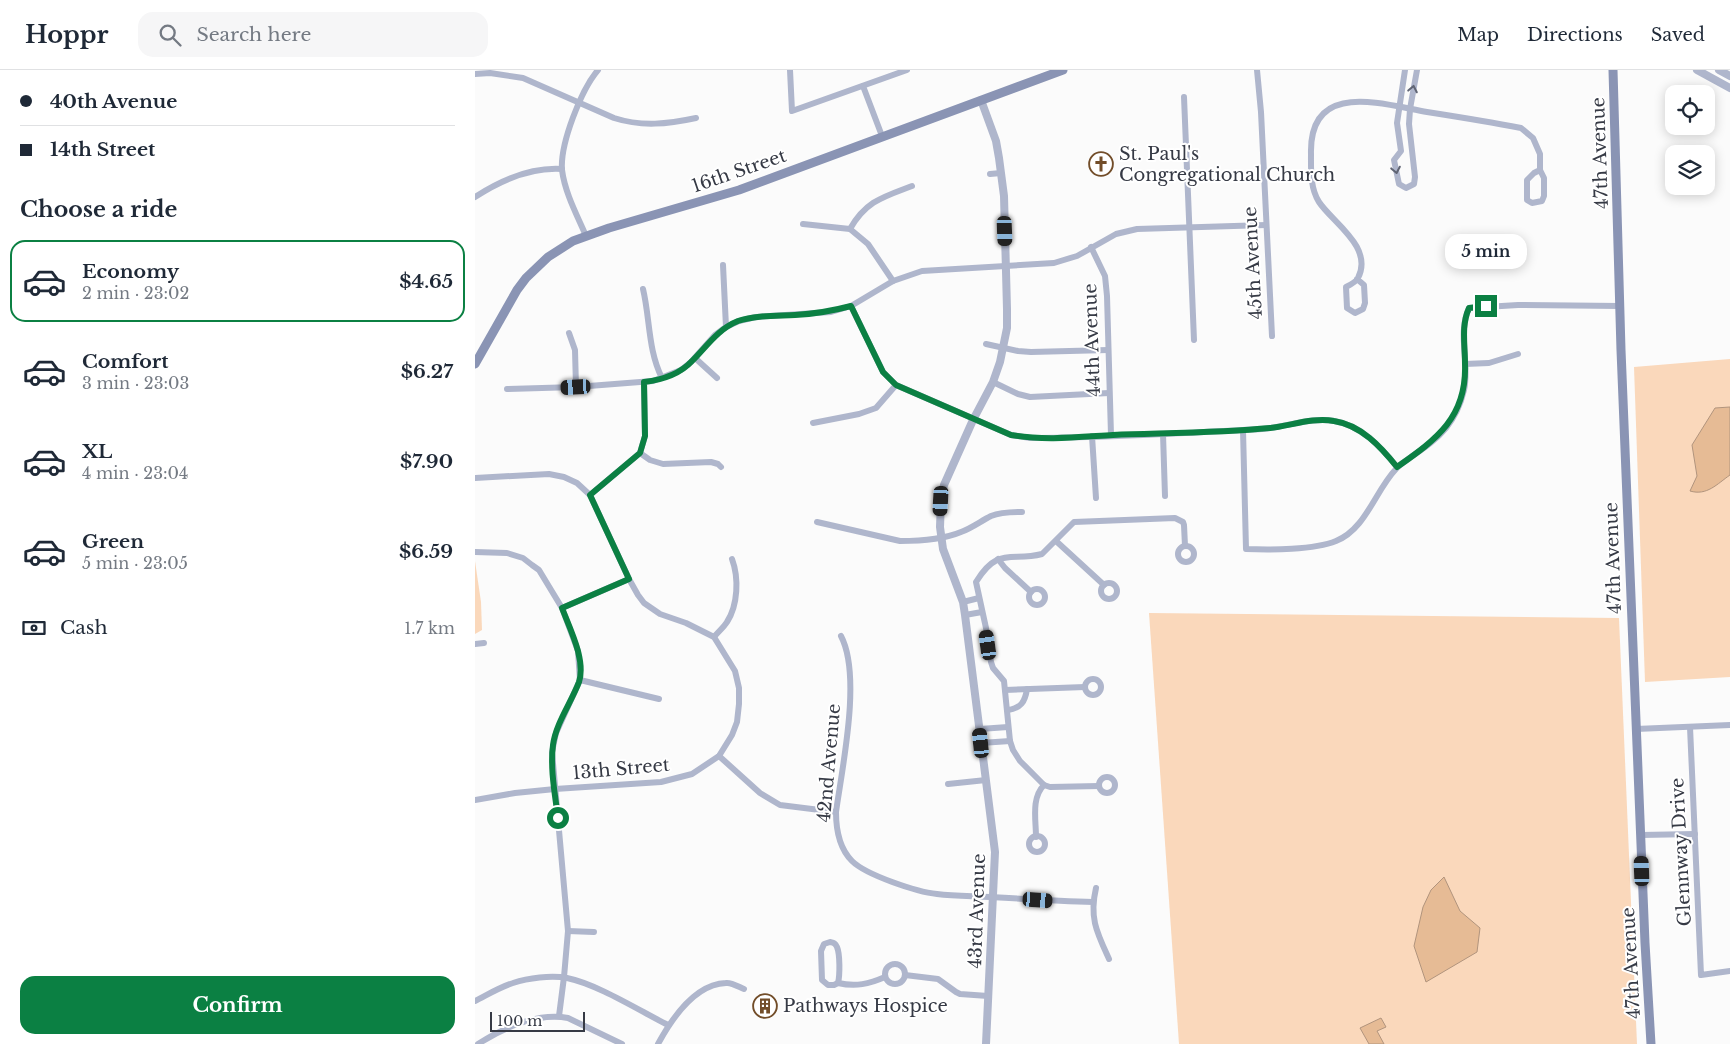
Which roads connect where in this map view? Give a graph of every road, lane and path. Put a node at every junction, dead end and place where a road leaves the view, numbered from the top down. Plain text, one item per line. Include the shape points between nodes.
1 (598, 70) edge
2 (790, 70) edge
3 (907, 70) edge
4 (1063, 70) edge
5 (1257, 70) edge
6 (1405, 70) edge
7 (1417, 70) edge
8 (1613, 70) edge
9 (1697, 70) edge
10 (1719, 70) edge
11 (475, 74) edge
12 (1730, 76) edge
13 (863, 86) junction
14 (1730, 88) edge
15 (1184, 97) dead end
16 (981, 100) junction
17 (579, 102) junction
18 (1400, 107) junction
19 (1409, 109) junction
20 (696, 118) dead end
21 (882, 136) junction
22 (1412, 150) junction
23 (1401, 151) junction
24 (562, 169) junction
25 (1540, 170) junction
26 (1001, 173) junction
27 (990, 174) dead end
28 (911, 186) dead end
29 (475, 197) edge
30 (803, 224) dead end
31 (1266, 224) junction
32 (1190, 228) junction
33 (850, 229) junction
34 (586, 236) junction
35 (1091, 247) junction
36 (723, 265) dead end
37 (1006, 266) junction
38 (1357, 279) junction
39 (893, 281) junction
40 (643, 289) dead end
41 (851, 306) junction
42 (1620, 306) junction
43 (726, 327) junction
44 (569, 333) dead end
45 (1272, 336) dead end
46 (1194, 340) dead end
47 (986, 344) dead end
48 (1004, 347) junction
49 (1108, 350) junction
50 (1518, 354) dead end
51 (695, 358) junction
52 (475, 364) edge
53 (1465, 364) junction
54 (662, 378) junction
55 (717, 378) dead end
56 (644, 382) junction
57 (993, 382) junction
58 (896, 385) junction
59 (576, 387) junction
60 (507, 389) dead end
61 (1109, 394) junction
62 (973, 420) junction
63 (813, 423) dead end
64 (1243, 430) junction
65 (1163, 434) junction
66 (1111, 435) junction
67 (1093, 436) junction
68 (640, 453) junction
69 (721, 467) dead end
70 (1397, 467) junction
71 (475, 478) edge
72 (590, 495) junction
73 (1165, 496) dead end
74 (1096, 498) dead end
75 (1022, 512) dead end
76 (817, 522) dead end
77 (941, 537) junction
78 (1056, 541) junction
79 (1185, 546) dead end
80 (475, 552) edge
81 (732, 559) dead end
82 (998, 559) junction
83 (629, 579) junction
84 (1104, 585) dead end
85 (1031, 592) dead end
86 (979, 598) junction
87 (963, 602) junction
88 (562, 608) junction
89 (982, 612) junction
90 (965, 615) junction
91 (841, 636) dead end
92 (714, 637) junction
93 (484, 642) dead end
94 (475, 644) edge
95 (579, 680) junction
96 (1085, 687) dead end
97 (1027, 689) junction
98 (1005, 690) junction
99 (659, 699) dead end
100 (1008, 710) junction
101 (1730, 725) edge
102 (1008, 727) junction
103 (1690, 727) junction
104 (980, 729) junction
105 (1636, 729) junction
106 (1010, 741) junction
107 (981, 743) junction
108 (719, 756) junction
109 (986, 780) junction
110 (948, 784) dead end
111 (1044, 785) junction
112 (1099, 786) dead end
113 (555, 789) junction
114 (475, 800) edge
115 (836, 812) junction
116 (1695, 834) junction
117 (1641, 835) junction
118 (1036, 837) dead end
119 (1095, 888) dead end
120 (993, 897) junction
121 (1093, 902) junction
122 (568, 931) junction
123 (594, 932) dead end
124 (1109, 959) dead end
125 (1730, 971) edge
126 (905, 975) junction
127 (564, 977) junction
128 (885, 977) junction
129 (838, 983) junction
130 (744, 989) dead end
131 (988, 996) junction
132 (475, 1001) edge
133 (559, 1016) junction
134 (668, 1025) junction
135 (613, 1042) edge
136 (478, 1044) edge
137 (622, 1044) edge
138 (658, 1044) edge
139 (986, 1044) edge
140 (1651, 1044) edge

1 - 17 street
2 - 13 street via 792,111
3 - 13 street
4 - 16 main road, 16th Street
5 - 31 street, 45th Avenue
6 - 18 street
19 -> 7 street
8 - 42 main road, 47th Avenue
9 - 14 street
10 - 12 street
11 - 17 street via 523,78
13 - 21 street
15 - 32 street
16 - 21 main road, 16th Street
16 - 26 street, 43rd Avenue via 996,141
17 - 20 street via 629,122 658,124
17 - 24 street via 567,133
18 - 19 street
18 - 23 street via 1397,123
18 - 38 street via 1352,101 1334,105 1320,117 1311,138 1313,190 1319,202 1355,243 1361,268
19 - 22 street
19 - 25 street via 1521,128 1537,144
21 - 34 main road, 16th Street via 739,190
22 - 23 street
23 -> 22 street via 1394,160 1399,184 1406,188 1414,184
24 - 29 street via 522,173
24 - 34 street via 567,191
25 - 25 street via 1527,180 1527,200 1532,203 1541,201 1544,196 1544,178
26 - 27 street
26 - 37 street, 43rd Avenue
28 - 33 street via 872,204
30 - 33 street
31 - 32 street
31 - 45 street, 45th Avenue
32 - 35 street via 1137,229
32 - 46 street
33 - 39 street via 868,244
34 - 52 main road, 16th Street via 559,248 526,278
35 - 37 street via 1077,256 1054,263
35 - 49 street, 44th Avenue via 1105,276
36 - 43 street
37 - 39 street via 922,271
37 - 48 street, 43rd Avenue
38 - 38 street via 1346,287 1347,308 1355,313 1363,309 1365,303 1365,285
39 - 41 street
40 - 54 street via 653,353
41 - 43 street via 831,312 756,317
41 - 58 street via 883,372
42 - 53 street via 1518,304 1469,308 1465,318
42 - 105 main road, 47th Avenue
43 - 51 street
44 - 59 street via 575,350
47 - 48 street
48 - 49 street via 1031,352
48 - 57 street, 43rd Avenue
49 - 61 street, 44th Avenue
50 - 53 street via 1489,363
51 - 54 street via 681,370
51 - 55 street
53 - 70 street via 1464,391 1455,414 1429,445
54 - 56 street
56 - 59 street
56 - 68 street via 645,436
57 - 61 street via 1030,397
57 - 62 street, 43rd Avenue
58 - 62 street
58 - 63 street via 876,408
59 - 60 street
61 - 66 street, 44th Avenue
62 - 67 street via 1011,435 1030,438
62 - 77 street, 43rd Avenue via 944,484 940,508
64 - 65 street
64 - 70 street via 1334,421 1358,429 1373,440
64 - 70 street via 1246,549 1323,546 1338,540 1362,520 1380,488
65 - 66 street
65 - 73 street
66 - 67 street
67 - 74 street
68 - 69 street via 663,464 711,462
68 - 72 street
71 - 72 street via 549,474 571,480
72 - 83 street
75 - 77 street via 991,516 959,533
76 - 77 street via 900,541
77 - 87 street, 43rd Avenue
78 - 79 street via 1074,522 1175,518 1184,524
78 - 82 street via 1042,554
78 - 84 street
80 - 88 street via 507,553 523,558 539,570
81 - 92 street via 734,606
82 - 85 street
82 - 86 street via 976,582
83 - 88 street
83 - 92 street via 638,596 651,609
86 - 87 street
86 - 89 street
87 - 90 street, 43rd Avenue
88 - 95 street via 578,651
89 - 90 street
89 - 98 street via 991,662 1004,681
90 - 104 street, 43rd Avenue
91 - 115 street, 42nd Avenue via 848,653 850,711
92 - 108 street via 735,671 739,696 737,722
93 - 94 street
95 - 99 street
95 - 113 street via 553,744
96 - 97 street
97 - 98 street
97 - 100 street via 1021,706
98 - 100 street
100 - 102 street
101 - 103 street
102 - 104 street
102 - 106 street
103 - 105 street
103 - 116 street, Glennway Drive
104 - 107 street, 43rd Avenue
105 - 117 main road, 47th Avenue
106 - 107 street
106 - 111 street via 1020,761
107 - 109 street, 43rd Avenue
108 - 113 street, 13th Street via 679,779
108 - 115 street via 760,793 780,805
109 - 110 street
109 - 120 street, 43rd Avenue via 995,852
111 - 112 street
111 - 118 street via 1035,801
113 - 114 street, 13th Street
113 - 122 street
115 - 120 street, 42nd Avenue via 838,836 845,852 866,871 926,892
116 - 117 street
116 - 125 street, Glennway Drive via 1701,975
117 - 140 main road, 47th Avenue
119 - 121 street
120 - 121 street, 42nd Avenue
120 - 131 street, 43rd Avenue
121 - 124 street via 1094,924
122 - 123 street
122 - 127 street
126 - 128 street via 903,981 896,984
126 - 128 street via 902,966 896,963 887,967
126 - 131 street via 938,979 961,994
127 - 132 street via 512,983
127 - 133 street
127 - 134 street via 577,980
128 - 129 street via 870,984
129 - 129 street via 838,949 833,943 827,943 821,951 822,980 828,985
130 - 134 street via 728,982 715,985 693,998
131 - 139 street, 43rd Avenue
133 - 135 street
133 - 136 street via 526,1022
134 - 138 street
135 - 137 street

